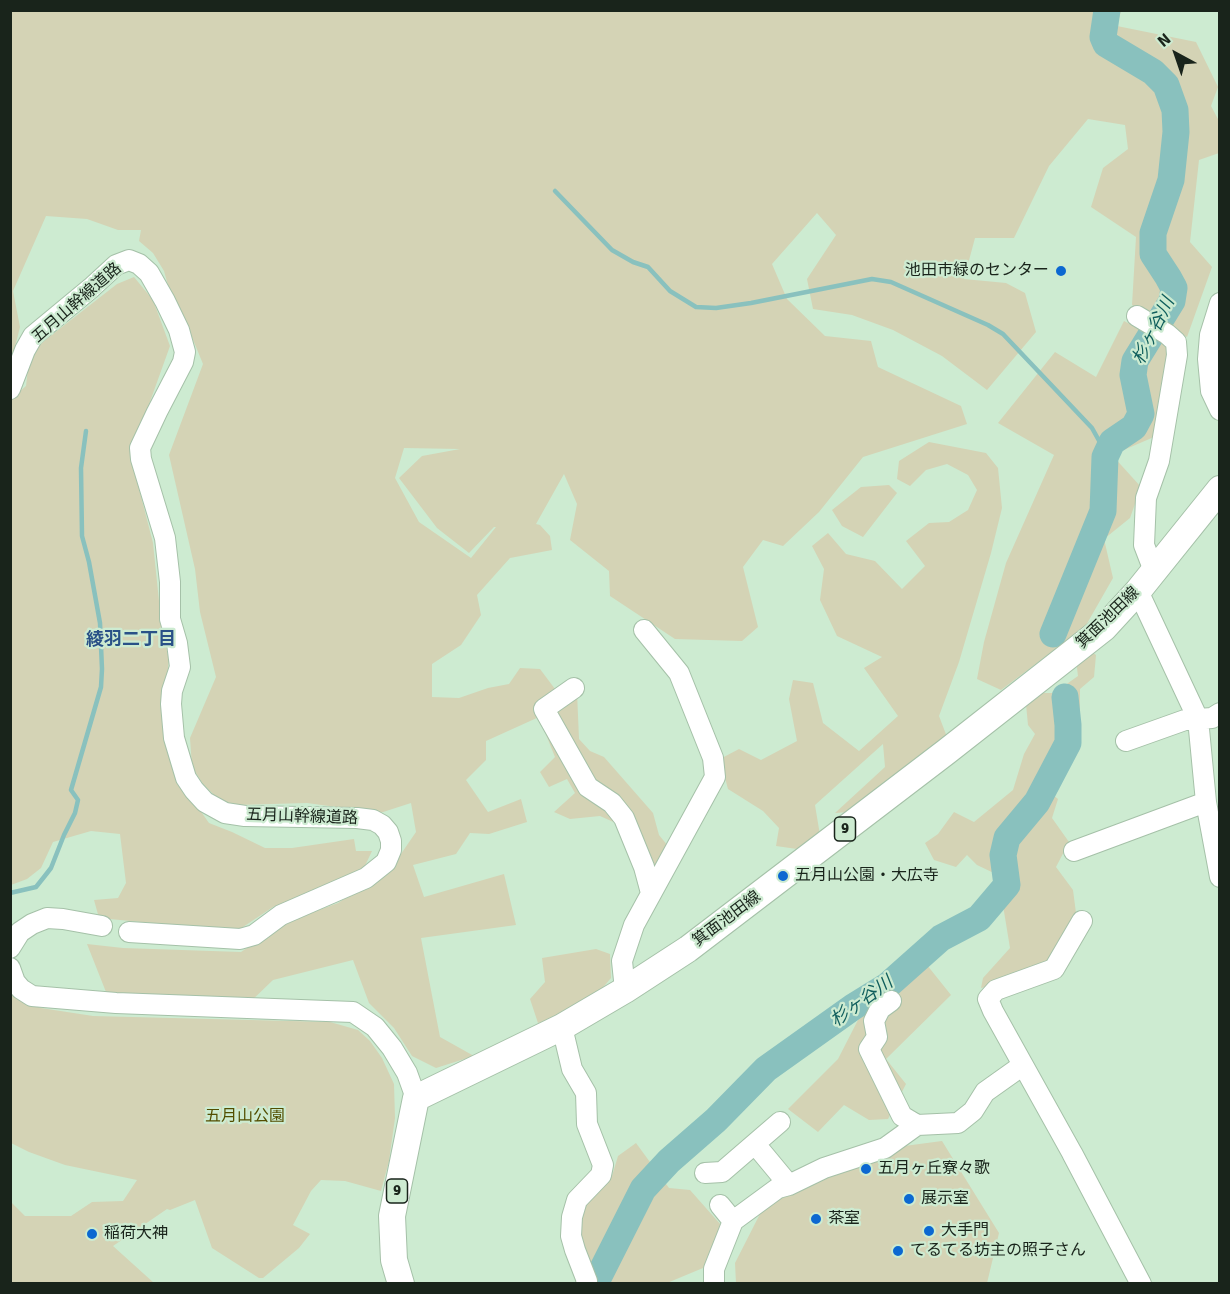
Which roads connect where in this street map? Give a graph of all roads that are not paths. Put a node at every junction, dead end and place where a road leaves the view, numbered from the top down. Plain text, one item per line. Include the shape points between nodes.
1 (1220, 303) edge
2 (1137, 316) dead end
3 (1200, 353) edge
4 (10, 389) edge
5 (1220, 410) edge
6 (1220, 489) edge
7 (1146, 581) junction
8 (644, 630) dead end
9 (574, 688) dead end
10 (1220, 713) edge
11 (1198, 719) junction
12 (1126, 741) dead end
13 (1206, 802) junction
14 (1074, 851) dead end
15 (1220, 877) edge
16 (651, 893) junction
17 (1082, 921) dead end
18 (10, 948) edge
19 (10, 968) edge
20 (626, 990) junction
21 (891, 1000) dead end
22 (562, 1027) junction
23 (1023, 1065) junction
24 (416, 1098) junction
25 (780, 1122) dead end
26 (917, 1125) junction
27 (755, 1144) junction
28 (705, 1173) dead end
29 (789, 1185) junction
30 (720, 1205) dead end
31 (732, 1221) junction
32 (402, 1284) edge
33 (586, 1284) edge
34 (714, 1284) edge
35 (1141, 1284) edge

1 - 3 street
2 - 3 street
3 - 5 street via 1208,359 1211,390
3 - 7 street via 1146,498
4 - 18 street, 五月山幹線道路 via 33,336 116,265 129,260 149,273 179,330 185,352 140,448 165,538 170,619 180,667 171,704 174,738 186,778 205,802 225,813 373,820 382,825 391,841 386,862 366,878 281,915 254,935 240,939 116,929 47,918 20,932
6 - 7 main road, 箕面池田線 / 9
7 - 11 street
7 - 20 main road, 箕面池田線 / 9 via 1104,627 946,753 688,949
8 - 16 street via 679,673 713,758 715,777
9 - 16 street via 544,709 588,787 612,803 624,818
10 - 11 street
11 - 12 street
11 - 13 street
13 - 14 street
13 - 15 street
16 - 20 street via 634,925 622,961
17 - 23 street via 1054,969 996,990 988,999
19 - 24 street via 15,982 32,996 116,1004 353,1012 375,1027 392,1048
20 - 22 main road, 箕面池田線 / 9
21 - 26 street via 874,1021 877,1037 869,1049 902,1116
22 - 24 main road, 箕面池田線 / 9
22 - 33 street via 572,1069 586,1094 587,1124 603,1165 601,1175 577,1200 572,1217 572,1236
23 - 26 street via 985,1092 973,1111 958,1123
23 - 35 street
24 - 32 main road, 9 via 392,1216 394,1260
25 - 27 street
26 - 29 street via 885,1148 824,1168
27 - 28 street via 722,1172
27 - 29 street
29 - 31 street via 778,1188
30 - 31 street
31 - 34 street via 714,1269

